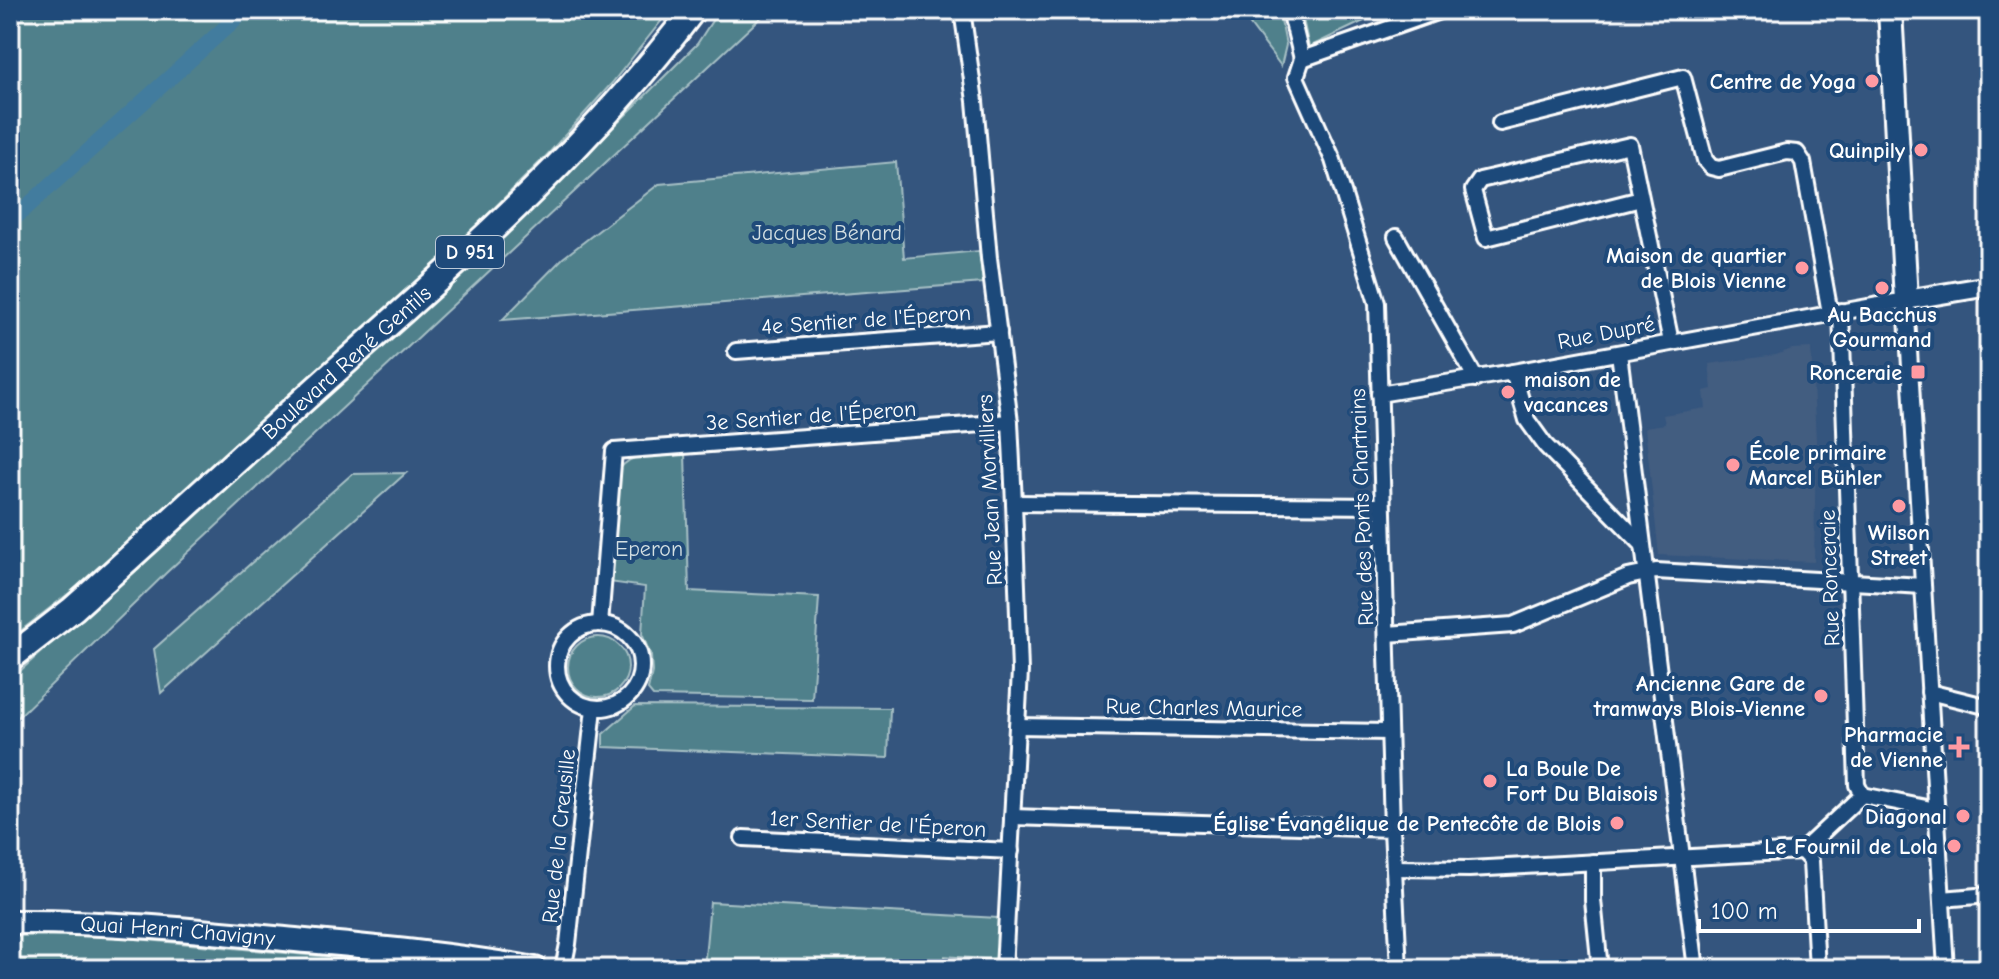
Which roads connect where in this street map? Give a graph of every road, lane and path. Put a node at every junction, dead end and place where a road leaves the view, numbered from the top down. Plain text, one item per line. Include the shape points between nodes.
1 (693, 10) edge
2 (962, 10) edge
3 (1290, 10) edge
4 (1442, 10) edge
5 (1890, 10) edge
6 (1302, 59) junction
7 (1500, 123) dead end
8 (1641, 199) junction
9 (1396, 237) dead end
10 (1989, 286) edge
11 (1906, 300) junction
12 (1836, 312) junction
13 (999, 332) junction
14 (1671, 342) junction
15 (736, 351) dead end
16 (1619, 353) junction
17 (1513, 372) junction
18 (1476, 379) junction
19 (1379, 394) junction
20 (1010, 422) junction
21 (1014, 503) junction
22 (1382, 506) junction
23 (1642, 544) junction
24 (1646, 573) junction
25 (1852, 581) junction
26 (1923, 586) junction
27 (600, 624) junction
28 (1387, 634) junction
29 (10, 658) edge
30 (1929, 692) junction
31 (1989, 707) edge
32 (594, 708) junction
33 (1017, 726) junction
34 (1389, 732) junction
35 (1862, 795) junction
36 (1936, 810) junction
37 (1012, 817) junction
38 (1392, 829) junction
39 (743, 838) dead end
40 (1011, 851) junction
41 (1802, 851) junction
42 (1681, 859) junction
43 (1593, 862) junction
44 (1394, 868) junction
45 (1989, 895) edge
46 (1942, 899) junction
47 (10, 922) edge
48 (535, 969) edge
49 (563, 969) edge
50 (1004, 969) edge
51 (1399, 969) edge
52 (1600, 969) edge
53 (1696, 969) edge
54 (1817, 969) edge
55 (1946, 969) edge

1 - 29 main road, Boulevard René Gentils / D 951 via 611,112 495,229 73,609
2 - 13 street, Rue Jean Morvilliers
3 - 6 street, Rue des Ponts Chartrains
4 - 6 street
5 - 11 main road
6 - 19 street, Rue des Ponts Chartrains via 1296,77 1333,160 1377,303
7 - 12 street, Rue Ronceraie via 1683,77 1711,167 1787,152 1797,153 1803,162
8 - 8 street via 1630,145 1480,180 1473,190 1486,238
8 - 14 street
9 - 18 street
10 - 11 street
11 - 12 street, Rue Dupré
11 - 26 street
12 - 14 street, Rue Dupré
12 - 25 street, Rue Ronceraie
13 - 15 street, 4e Sentier de l'Éperon
13 - 20 street, Rue Jean Morvilliers
14 - 16 street, Rue Dupré
16 - 17 street, Rue Dupré
16 - 23 street
17 - 18 street, Rue Dupré
17 - 23 street via 1527,420 1545,445
18 - 19 street, Rue Dupré
19 - 22 street, Rue des Ponts Chartrains
20 - 21 street, Rue Jean Morvilliers
20 - 27 street, 3e Sentier de l'Éperon via 614,451
21 - 22 street
21 - 33 street, Rue Jean Morvilliers
22 - 28 street, Rue des Ponts Chartrains
23 - 24 street
24 - 25 street
24 - 28 street via 1513,625
24 - 42 street
25 - 26 street
25 - 35 street, Rue Ronceraie via 1857,785
26 - 30 street
27 - 32 street via 574,632 558,655 557,669 568,695
27 - 32 street via 614,627 635,644 641,670 629,695 619,703
28 - 34 street, Rue des Ponts Chartrains
30 - 31 street
30 - 36 street
32 - 49 street, Rue de la Creusille
33 - 34 street, Rue Charles Maurice
33 - 37 street, Rue Jean Morvilliers
34 - 38 street, Rue des Ponts Chartrains
35 - 36 street
35 - 41 street
36 - 46 street
37 - 38 street
37 - 40 street, Rue Jean Morvilliers
38 - 44 street, Rue des Ponts Chartrains
39 - 40 street, 1er Sentier de l'Éperon
40 - 50 street, Rue Jean Morvilliers
41 - 42 street
41 - 54 street via 1811,861
42 - 43 street
42 - 53 street
43 - 44 street
43 - 52 street
44 - 51 street, Rue des Ponts Chartrains
45 - 46 street
46 - 55 street
47 - 48 main road, Quai Henri Chavigny via 168,928 443,954

